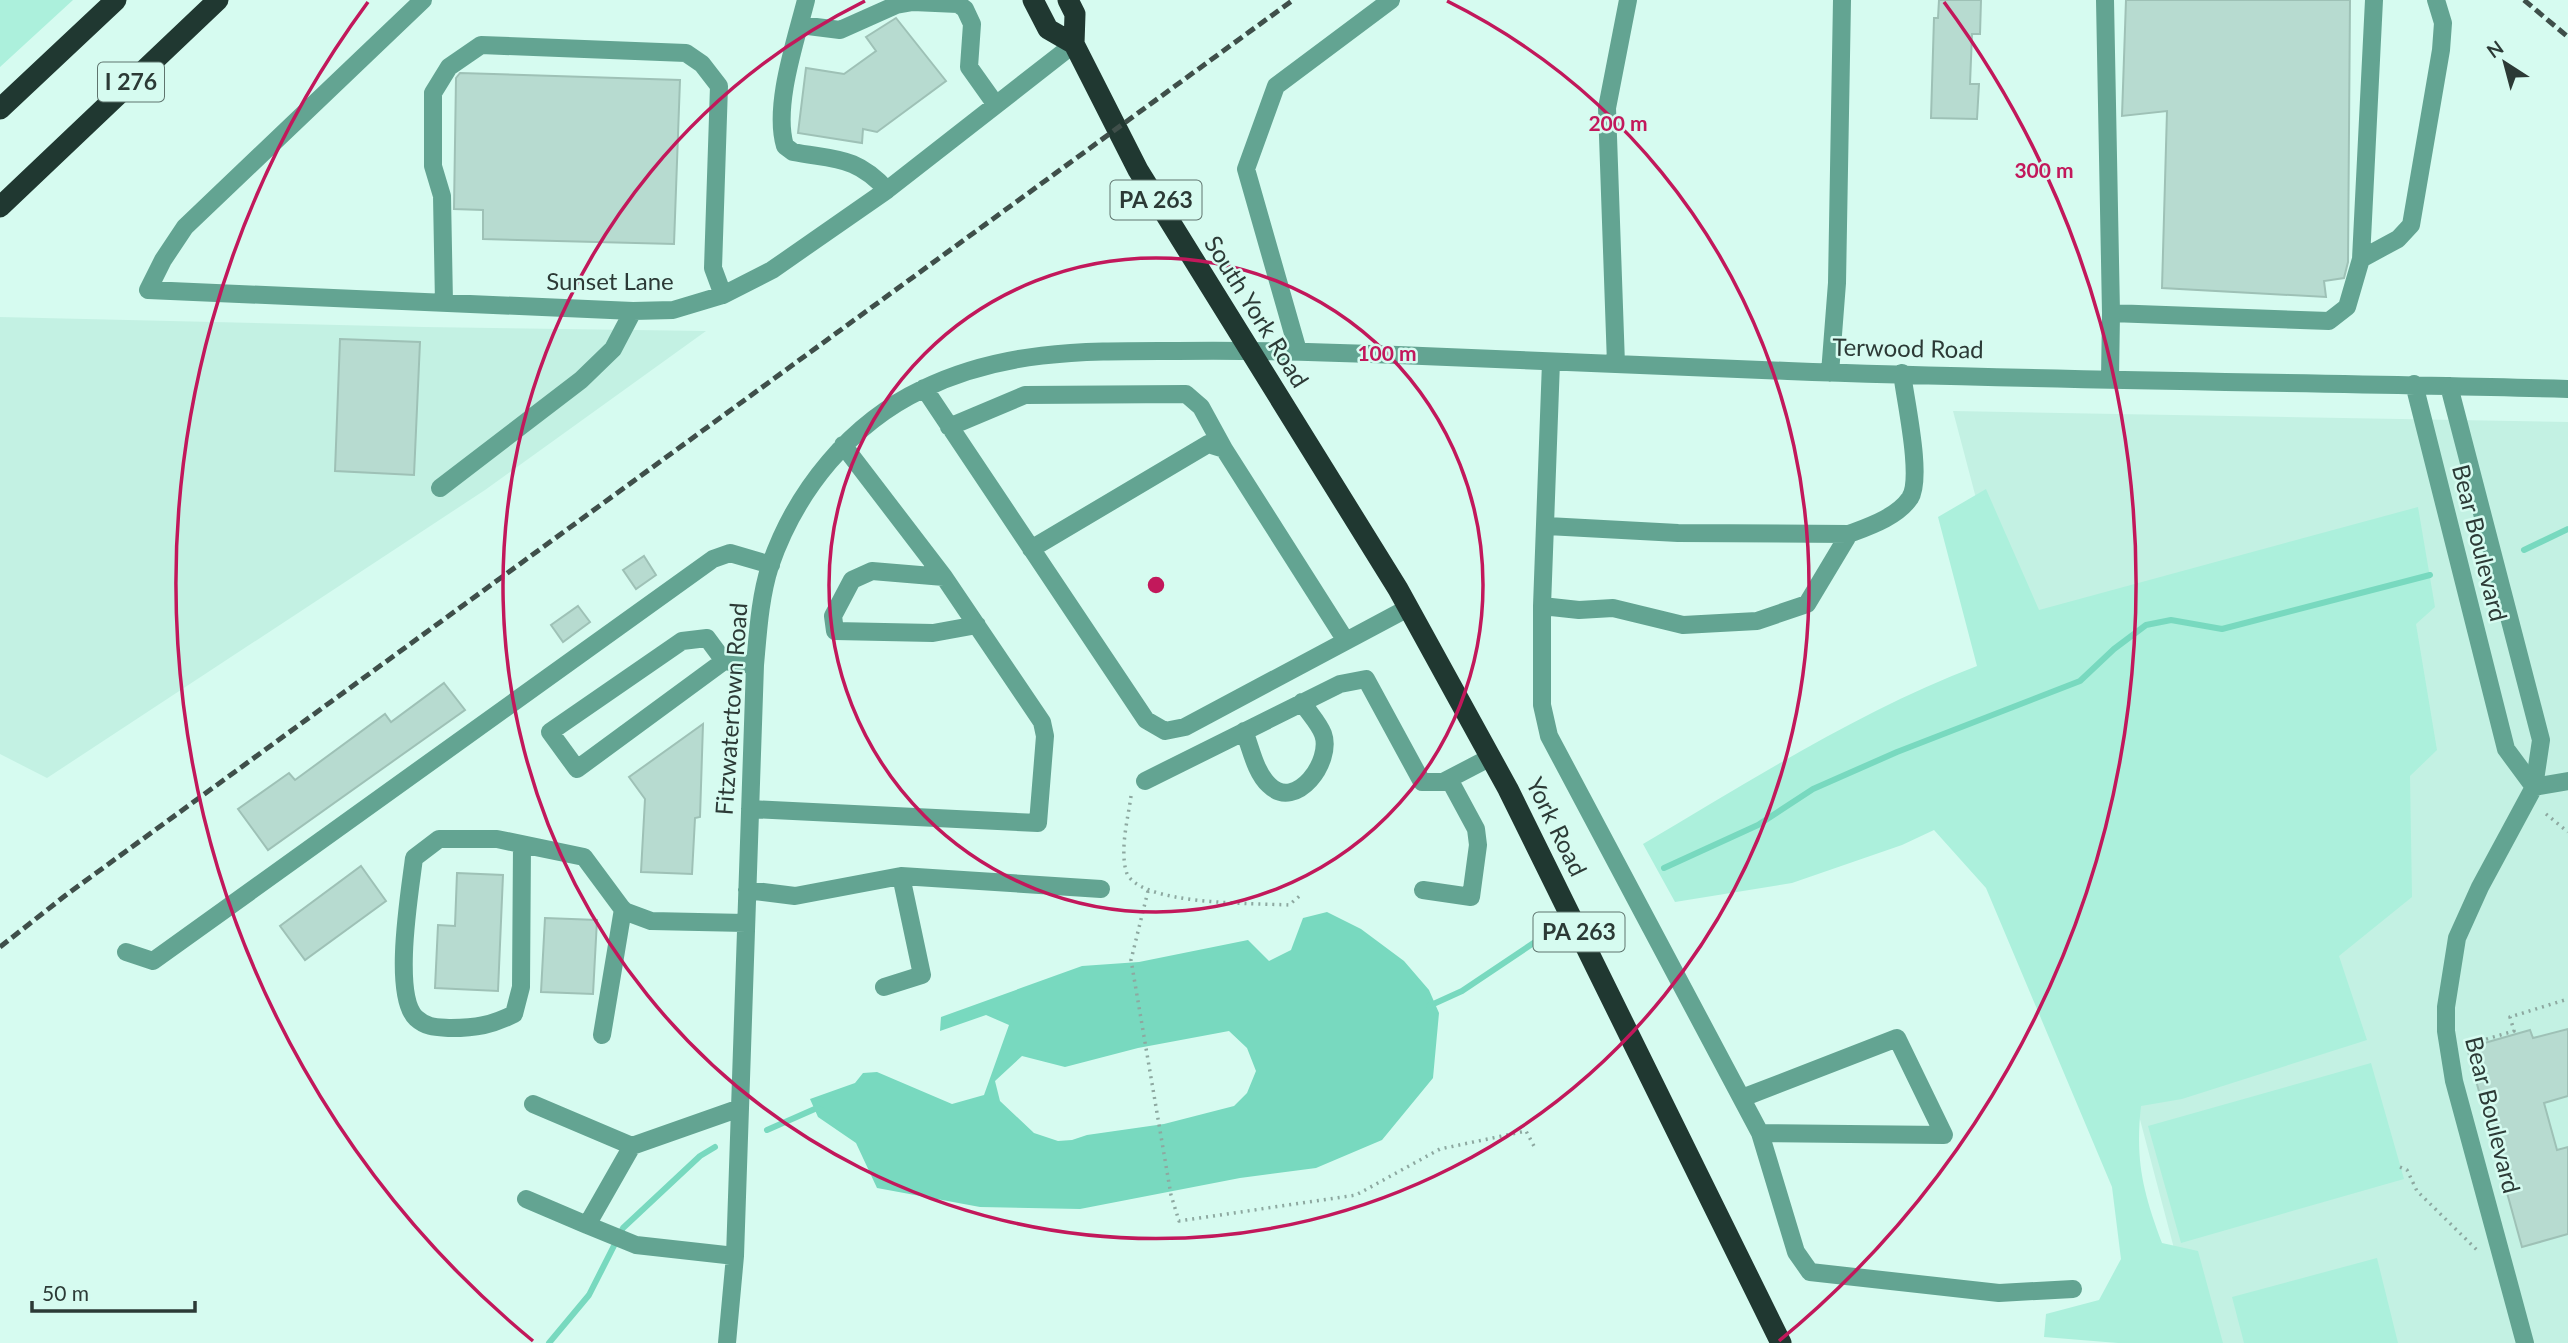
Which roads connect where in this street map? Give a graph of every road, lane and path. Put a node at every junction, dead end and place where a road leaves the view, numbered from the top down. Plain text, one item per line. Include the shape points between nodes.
1 (116, 0) edge
2 (218, 0) edge
3 (424, 0) edge
4 (806, 0) edge
5 (1034, 0) edge
6 (1068, 0) edge
7 (1391, 0) edge
8 (1628, 0) edge
9 (1842, 0) edge
10 (2105, 0) edge
11 (2374, 0) edge
12 (2436, 0) edge
13 (800, 25) junction
14 (1074, 44) junction
15 (996, 106) junction
16 (0, 109) edge
17 (887, 190) junction
18 (0, 207) edge
19 (2361, 259) junction
20 (723, 295) junction
21 (444, 303) junction
22 (633, 311) junction
23 (2111, 313) junction
24 (1248, 350) junction
25 (1298, 351) junction
26 (1551, 362) junction
27 (1616, 364) junction
28 (1830, 373) junction
29 (1902, 373) junction
30 (2110, 379) junction
31 (2414, 384) junction
32 (2449, 386) junction
33 (924, 388) junction
34 (2568, 388) edge
35 (949, 426) junction
36 (844, 445) junction
37 (1224, 449) junction
38 (440, 488) dead end
39 (1547, 527) junction
40 (1361, 530) joint
41 (1849, 534) junction
42 (1031, 549) junction
43 (771, 565) junction
44 (944, 577) junction
45 (1542, 606) junction
46 (1408, 608) junction
47 (977, 625) junction
48 (1346, 641) junction
49 (724, 661) junction
50 (755, 664) junction
51 (1302, 702) junction
52 (1244, 731) junction
53 (1490, 757) junction
54 (1449, 779) junction
55 (1145, 781) joint
56 (2568, 781) edge
57 (2534, 787) junction
58 (750, 809) junction
59 (2546, 814) dead end
60 (2568, 832) edge
61 (522, 845) junction
62 (901, 876) junction
63 (1101, 889) dead end
64 (747, 890) junction
65 (1423, 890) dead end
66 (1148, 891) junction
67 (1302, 894) dead end
68 (623, 909) junction
69 (746, 923) junction
70 (126, 952) dead end
71 (884, 987) dead end
72 (2568, 999) edge
73 (602, 1035) dead end
74 (2464, 1045) dead end
75 (1742, 1097) junction
76 (533, 1104) dead end
77 (740, 1108) junction
78 (1760, 1133) junction
79 (632, 1146) junction
80 (1535, 1148) dead end
81 (2400, 1167) dead end
82 (526, 1199) dead end
83 (592, 1228) junction
84 (2480, 1252) dead end
85 (735, 1256) junction
86 (2073, 1289) dead end
87 (727, 1343) edge
88 (1780, 1343) edge
89 (2525, 1343) edge

1 - 16 highway, I 276
2 - 18 highway, I 276
3 - 21 street, Sunset Lane via 185,227 148,290
4 - 13 street
5 - 14 highway, South York Road / PA 263 via 1048,29
6 - 14 highway, South York Road / PA 263 via 1075,15
7 - 25 street via 1276,86 1246,169
8 - 27 street via 1607,108
9 - 28 street via 1837,283
10 - 23 street
11 - 19 street
12 - 19 street via 2443,23 2441,50 2412,225 2398,239
13 - 15 street via 840,30 897,5 958,4 970,15 972,24 969,66
13 - 17 street via 784,108 785,146 793,152 858,164
14 - 15 street, Sunset Lane
14 - 24 highway, South York Road / PA 263 via 1138,170
15 - 17 street, Sunset Lane
17 - 20 street, Sunset Lane via 772,270
19 - 23 street via 2347,307 2329,321
20 - 21 street via 713,268 719,86 702,64 686,53 481,45 449,67 433,93 433,166 442,196
20 - 22 street, Sunset Lane via 673,310
21 - 22 street, Sunset Lane
22 - 38 street via 613,349 581,380
23 - 30 street
24 - 25 street, Terwood Road
24 - 33 street, Fitzwatertown Road via 1065,351 1020,356 969,369
24 - 40 highway, South York Road / PA 263
25 - 26 street, Terwood Road
26 - 27 street, Terwood Road
26 - 39 street
27 - 28 street, Terwood Road
28 - 29 street, Terwood Road
29 - 30 street, Terwood Road
29 - 41 street via 1915,473 1912,496 1900,509
30 - 31 street, Terwood Road
31 - 32 street, Terwood Road
31 - 57 street, Bear Boulevard via 2506,749
32 - 34 street, Terwood Road
32 - 57 street, Bear Boulevard via 2541,740
33 - 35 street
33 - 36 street, Fitzwatertown Road via 881,412
35 - 37 street via 1024,395 1186,394 1201,407
35 - 42 street
36 - 43 street, Fitzwatertown Road via 819,474
36 - 44 street
37 - 42 street via 1208,444
37 - 48 street
39 - 41 street
39 - 45 street
40 - 46 highway, York Road / PA 263
41 - 45 street via 1807,604 1757,621 1684,625 1613,608
42 - 48 street via 1146,720 1165,732 1185,727
43 - 50 street, Fitzwatertown Road
43 - 70 street via 730,553 713,559 153,961
44 - 47 street
44 - 47 street via 872,571 852,580 834,617 835,631 933,633
45 - 75 street via 1542,705 1549,736
46 - 48 street
46 - 53 highway, York Road / PA 263
47 - 58 street via 1042,722 1045,736 1038,822
49 - 49 street via 577,769 550,732 682,641 707,638
49 - 50 street
50 - 58 street, Fitzwatertown Road
51 - 52 street
51 - 52 street via 1323,735 1324,757 1315,776 1300,788 1284,793 1270,787
51 - 54 street via 1340,684 1366,679 1422,782
52 - 55 street
53 - 54 street
53 - 88 highway, York Road / PA 263
54 - 65 street via 1476,829 1471,897
55 - 66 path via 1133,786 1124,839 1126,873
56 - 57 street
57 - 89 street, Bear Boulevard via 2467,914 2451,963 2445,1007 2454,1081
58 - 64 street, Fitzwatertown Road
59 - 60 path
61 - 61 street via 497,839 439,839 414,858 407,908 405,993 414,1016 429,1027 489,1026 514,1014 521,987
61 - 68 street via 584,858
62 - 63 street
62 - 64 street via 795,897
62 - 71 street via 922,975
64 - 69 street, Fitzwatertown Road
66 - 67 path via 1165,897 1289,905
66 - 80 path via 1131,960 1179,1221 1356,1195 1440,1149 1494,1136 1526,1131
68 - 69 street via 651,920
68 - 73 street
69 - 77 street, Fitzwatertown Road
72 - 74 path via 2510,1017 2514,1031
75 - 78 street
75 - 78 street via 1897,1038 1944,1135
76 - 79 street
77 - 79 street
77 - 85 street, Fitzwatertown Road
78 - 86 street via 1796,1252 1810,1272 2000,1293
79 - 83 street
81 - 84 path via 2407,1170 2417,1191
82 - 83 street
83 - 85 street via 635,1245
85 - 87 street, Fitzwatertown Road

